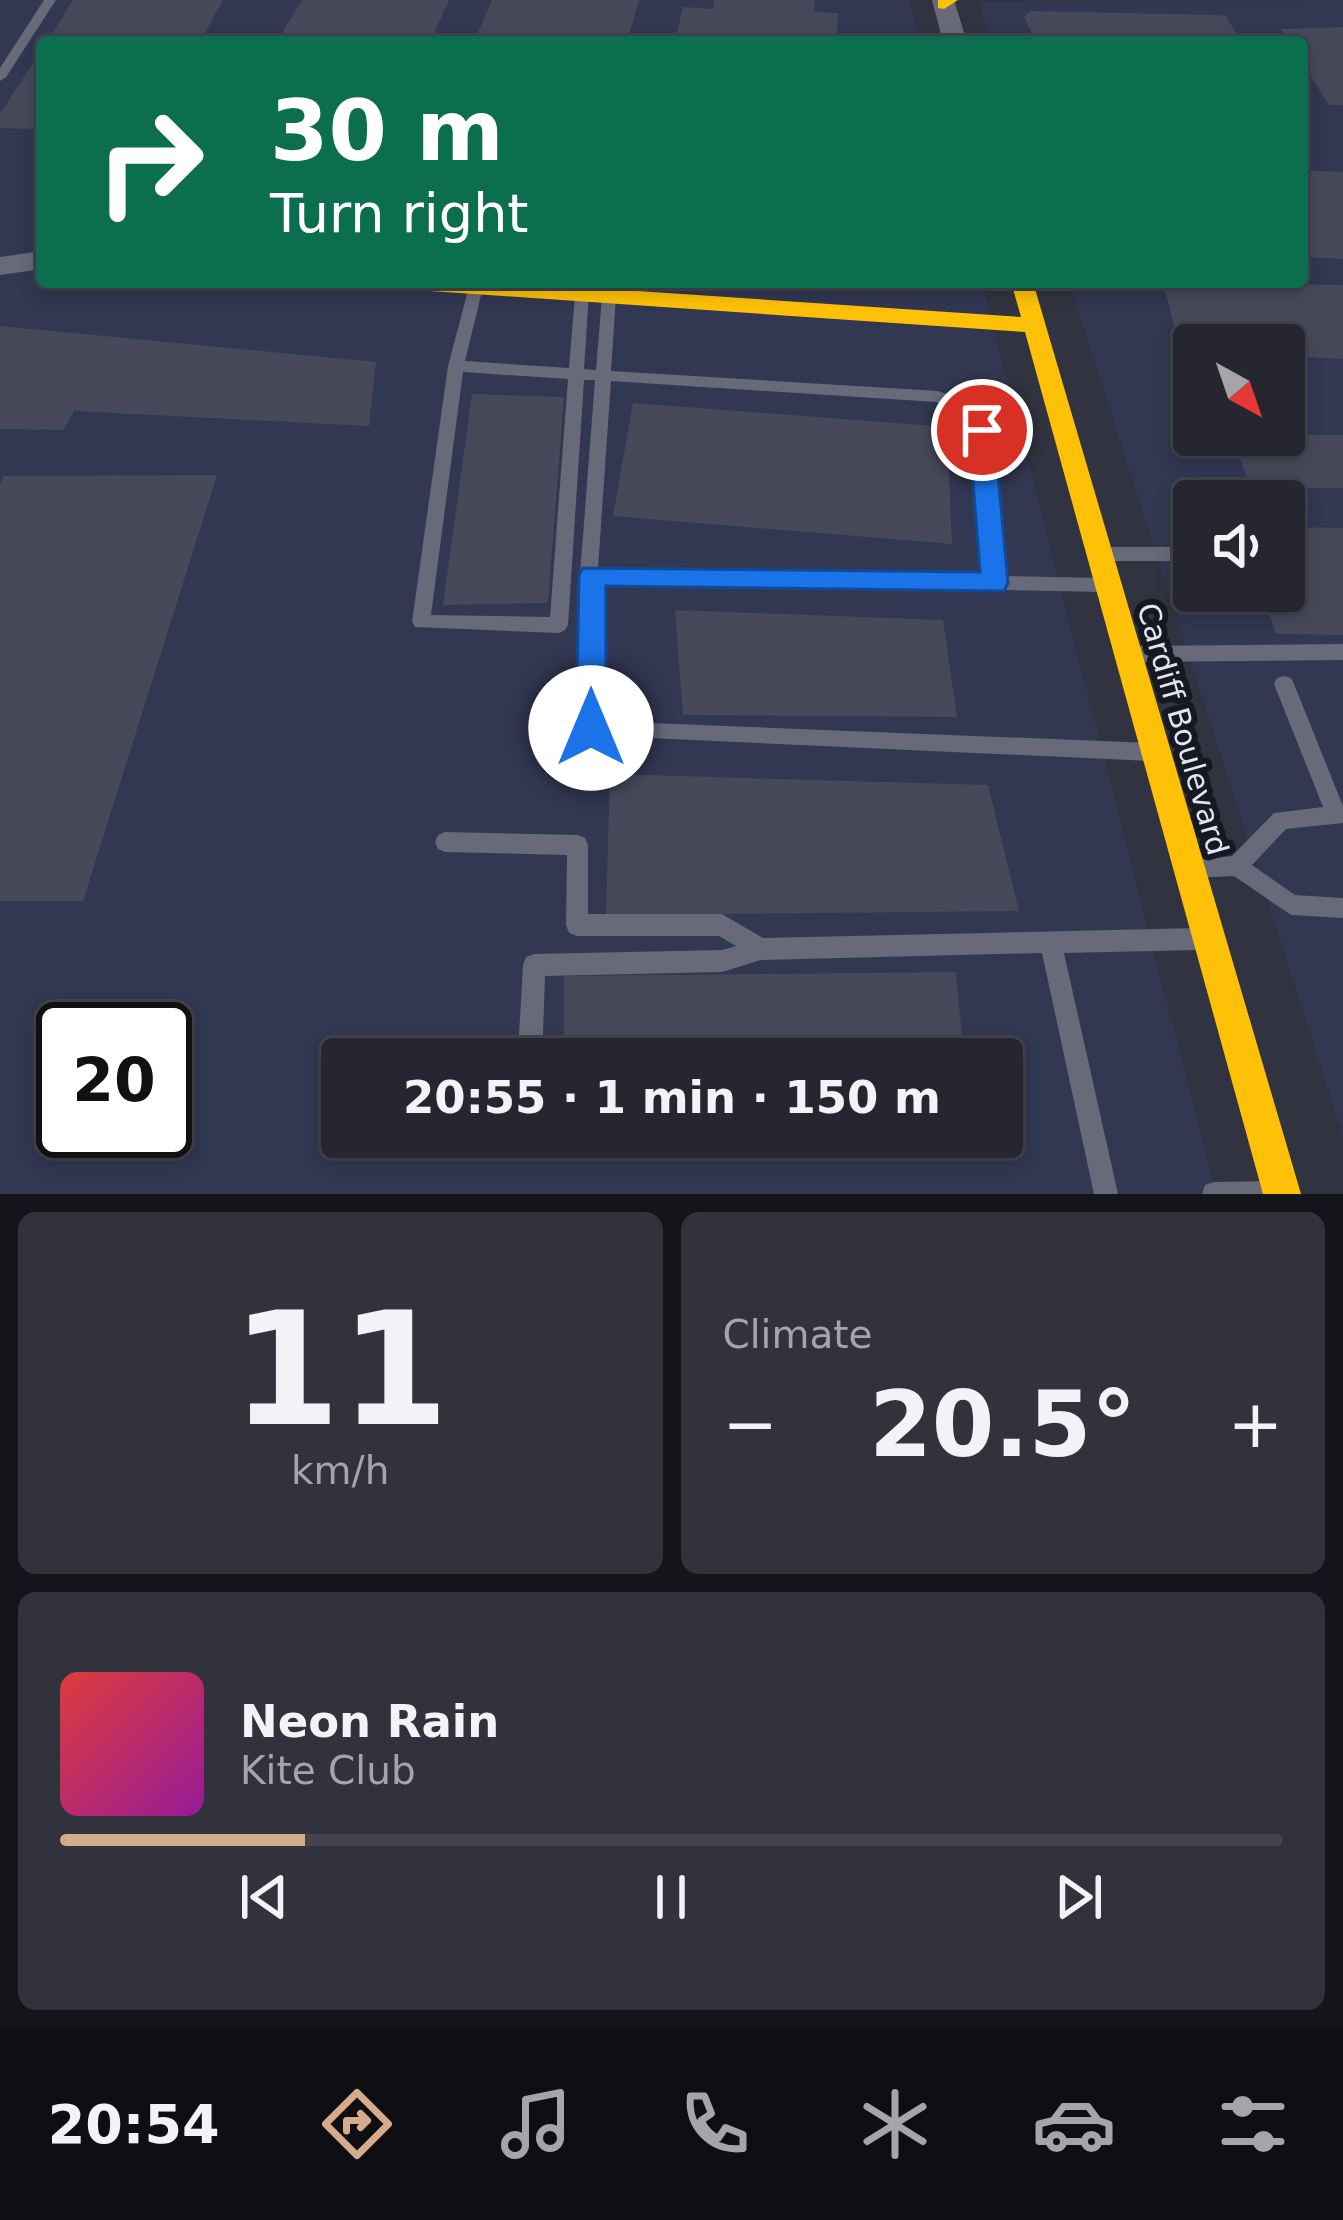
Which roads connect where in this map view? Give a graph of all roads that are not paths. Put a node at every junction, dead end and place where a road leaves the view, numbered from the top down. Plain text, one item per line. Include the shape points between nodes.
1 (50, 0) edge
2 (946, 1) edge
3 (954, 36) edge
4 (0, 77) edge
5 (36, 261) edge
6 (0, 266) edge
7 (476, 288) edge
8 (491, 288) edge
9 (1024, 288) edge
10 (596, 295) junction
11 (1034, 325) junction
12 (456, 366) junction
13 (575, 372) junction
14 (604, 374) junction
15 (1099, 554) junction
16 (1173, 554) edge
17 (592, 575) junction
18 (994, 583) junction
19 (1108, 585) junction
20 (1343, 652) edge
21 (1128, 655) junction
22 (1284, 684) dead end
23 (1156, 752) junction
24 (1340, 822) edge
25 (446, 842) dead end
26 (1237, 866) junction
27 (1189, 868) junction
28 (1343, 908) edge
29 (1209, 939) junction
30 (1051, 942) junction
31 (760, 949) junction
32 (531, 1035) dead end
33 (1106, 1194) edge
34 (1214, 1194) edge
35 (1282, 1194) edge

1 - 4 lane
2 - 3 street
5 - 6 street
7 - 12 lane
8 - 10 street
9 - 11 street, Cardiff Boulevard
10 - 11 street
10 - 13 lane
10 - 14 lane
11 - 15 street, Cardiff Boulevard
12 - 13 lane
12 - 13 lane via 421,622 559,625
13 - 14 lane
14 - 17 lane
14 - 18 lane via 938,397 966,408 982,430
15 - 16 lane
15 - 19 street, Cardiff Boulevard
17 - 18 lane
17 - 23 lane via 591,728
18 - 19 lane
19 - 21 street, Cardiff Boulevard
20 - 21 lane
21 - 23 street, Cardiff Boulevard
22 - 24 lane
23 - 27 street, Cardiff Boulevard
24 - 26 lane via 1281,820
25 - 31 lane via 578,845 577,925 722,925
26 - 27 lane
26 - 28 lane via 1292,905
27 - 29 street, Cardiff Boulevard
29 - 30 lane
29 - 35 street, Cardiff Boulevard
30 - 31 lane
30 - 33 lane
31 - 32 lane via 722,962 534,965
34 - 35 lane

